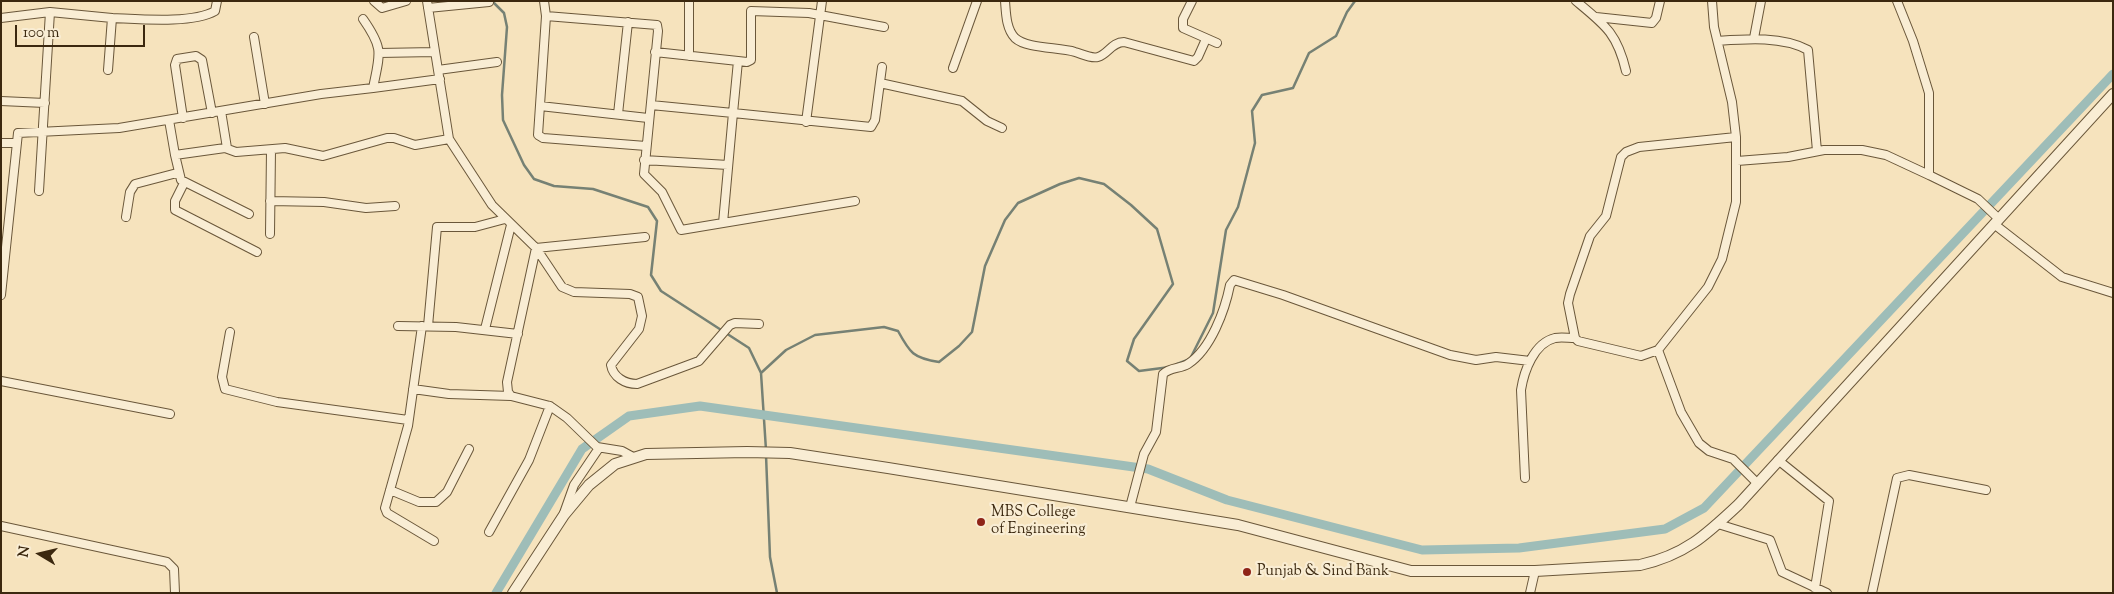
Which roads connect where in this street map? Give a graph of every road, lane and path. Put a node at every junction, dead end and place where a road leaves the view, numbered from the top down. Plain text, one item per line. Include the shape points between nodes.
1 (217, 1) edge
2 (374, 1) edge
3 (406, 1) edge
4 (544, 1) edge
5 (689, 1) edge
6 (751, 1) edge
7 (822, 1) edge
8 (977, 1) edge
9 (1005, 1) edge
10 (1192, 1) edge
11 (1576, 1) edge
12 (1660, 1) edge
13 (1712, 1) edge
14 (1761, 1) edge
15 (1897, 1) edge
16 (489, 2) edge
17 (428, 5) edge
18 (752, 11) junction
19 (50, 12) junction
20 (820, 14) junction
21 (546, 16) junction
22 (1595, 17) junction
23 (1, 18) edge
24 (112, 18) junction
25 (363, 19) dead end
26 (628, 22) junction
27 (884, 27) dead end
28 (254, 37) dead end
29 (1754, 38) junction
30 (1206, 39) junction
31 (1718, 41) junction
32 (1217, 43) dead end
33 (435, 52) junction
34 (655, 52) junction
35 (379, 53) junction
36 (689, 56) junction
37 (738, 61) junction
38 (497, 62) dead end
39 (882, 67) dead end
40 (953, 68) dead end
41 (108, 70) dead end
42 (438, 70) junction
43 (1626, 71) dead end
44 (440, 80) junction
45 (880, 83) junction
46 (373, 88) junction
47 (2113, 94) edge
48 (1, 101) edge
49 (45, 103) junction
50 (265, 104) junction
51 (651, 105) junction
52 (540, 106) junction
53 (221, 111) junction
54 (212, 112) junction
55 (733, 113) junction
56 (618, 114) junction
57 (183, 118) junction
58 (648, 118) junction
59 (169, 120) junction
60 (806, 122) junction
61 (1002, 128) dead end
62 (44, 132) junction
63 (1736, 137) junction
64 (449, 139) junction
65 (1, 143) edge
66 (16, 144) junction
67 (646, 146) junction
68 (227, 148) junction
69 (271, 150) junction
70 (1817, 151) junction
71 (175, 155) junction
72 (644, 160) junction
73 (1737, 161) junction
74 (728, 165) junction
75 (177, 173) junction
76 (1929, 175) junction
77 (184, 183) junction
78 (39, 191) dead end
79 (855, 201) dead end
80 (270, 202) junction
81 (395, 206) dead end
82 (249, 214) dead end
83 (126, 217) dead end
84 (505, 219) junction
85 (1995, 219) junction
86 (723, 223) junction
87 (511, 225) junction
88 (270, 234) dead end
89 (645, 237) dead end
90 (536, 248) junction
91 (258, 252) dead end
92 (2113, 293) edge
93 (1, 295) edge
94 (759, 324) dead end
95 (398, 326) dead end
96 (425, 326) junction
97 (485, 329) junction
98 (230, 332) dead end
99 (518, 334) junction
100 (1574, 338) junction
101 (1658, 350) junction
102 (1530, 361) junction
103 (1, 381) edge
104 (413, 389) junction
105 (511, 396) junction
106 (550, 406) junction
107 (170, 414) dead end
108 (408, 420) junction
109 (597, 447) junction
110 (469, 449) dead end
111 (633, 457) junction
112 (1778, 460) junction
113 (1525, 478) dead end
114 (1754, 480) junction
115 (390, 490) junction
116 (1986, 490) dead end
117 (1130, 507) junction
118 (564, 515) junction
119 (1718, 524) junction
120 (1, 526) edge
121 (490, 532) dead end
122 (434, 541) dead end
123 (1535, 571) junction
124 (1815, 588) junction
125 (175, 593) edge
126 (513, 593) edge
127 (1530, 593) edge
128 (1827, 593) edge
129 (1872, 593) edge

1 - 24 street via 215,11 203,15 167,19
2 - 3 street via 382,8
4 - 21 street
5 - 36 street
6 - 18 street
7 - 20 street
8 - 40 street
9 - 30 street via 1007,22 1016,38 1027,44 1090,57 1099,57 1115,44 1124,42 1194,61
10 - 30 street via 1183,19 1183,28
11 - 22 street
12 - 22 street via 1656,20 1652,23
13 - 31 street
14 - 29 street
15 - 76 street via 1928,93
16 - 17 street
17 - 33 street
18 - 20 street
18 - 37 street via 751,60
19 - 23 street
19 - 24 street
19 - 49 street
20 - 27 street
20 - 60 street
21 - 26 street
21 - 52 street
22 - 43 street via 1615,37
24 - 41 street
25 - 35 street via 376,37
26 - 34 street via 657,25
26 - 56 street
28 - 50 street
29 - 31 street
29 - 70 street via 1808,50
30 - 32 street
31 - 63 street via 1732,102
33 - 35 street
33 - 42 street
34 - 36 street
34 - 51 street
35 - 46 street
36 - 37 street
37 - 55 street
38 - 42 street
39 - 45 street
42 - 44 street
44 - 46 street
44 - 64 street
45 - 60 street via 875,120 871,127
45 - 61 street via 962,101 987,121
46 - 50 street
47 - 85 street
48 - 49 street
49 - 62 street
50 - 53 street
51 - 55 street
51 - 58 street
52 - 56 street
52 - 67 street via 537,134 543,138
53 - 54 street
53 - 68 street
54 - 57 street
54 - 57 street via 202,60 196,56 181,58 175,65
55 - 60 street
55 - 74 street
56 - 58 street
57 - 59 street
58 - 67 street
59 - 62 street via 119,128
59 - 71 street
62 - 66 street via 18,133
62 - 78 street
63 - 73 street
63 - 100 street via 1639,147 1626,152 1621,158 1608,209 1590,236 1570,294 1568,303
64 - 69 street via 415,145 387,138 323,156 289,148
64 - 84 street via 492,205
65 - 66 street
66 - 93 street
67 - 72 street
68 - 69 street via 236,152
68 - 71 street
69 - 80 street
70 - 73 street
70 - 76 street via 1873,152
71 - 75 street
72 - 74 street
72 - 86 street via 644,174 662,192 681,230
73 - 101 street via 1734,217 1716,274
74 - 86 street
75 - 77 street
75 - 83 street via 135,184 130,192
76 - 85 street via 1978,199
77 - 82 street
77 - 91 street via 175,201 175,210
79 - 86 street
80 - 81 street via 324,202 366,208
80 - 88 street
84 - 87 street
84 - 96 street via 475,227 436,228
85 - 92 street via 2062,278
85 - 112 street
87 - 90 street
87 - 97 street
89 - 90 street
90 - 94 street via 558,283 567,290 638,297 642,316 639,329 611,365 614,373 626,383 642,383 692,364 703,357 735,322
90 - 99 street
95 - 96 street
96 - 97 street
96 - 104 street
97 - 99 street
98 - 108 street via 222,378 225,389 277,402
99 - 105 street via 508,374 507,388
100 - 101 street via 1585,344 1633,355 1647,355
100 - 102 street via 1550,340
101 - 114 street via 1694,435 1706,449 1733,458
102 - 113 street via 1521,390
102 - 117 street via 1496,357 1476,360 1450,354 1283,294 1234,280 1220,320 1205,346 1189,364 1163,374 1156,432 1144,454
103 - 107 street
104 - 105 street
104 - 108 street
105 - 106 street
106 - 109 street
106 - 121 street via 525,467
108 - 115 street
109 - 111 street via 622,451
109 - 118 street via 574,485
110 - 115 street via 447,492 436,502 419,502
111 - 117 street via 646,454 790,453
111 - 118 street via 603,473
112 - 114 street
112 - 124 street via 1829,501
114 - 119 street
115 - 122 street via 387,513
116 - 129 street via 1909,475 1897,478
117 - 123 street via 1238,525 1411,571
118 - 126 street
119 - 123 street via 1686,549 1657,561 1640,565
119 - 124 street via 1770,540 1782,572
120 - 125 street via 157,558 171,564 174,569
123 - 127 street
124 - 128 street

